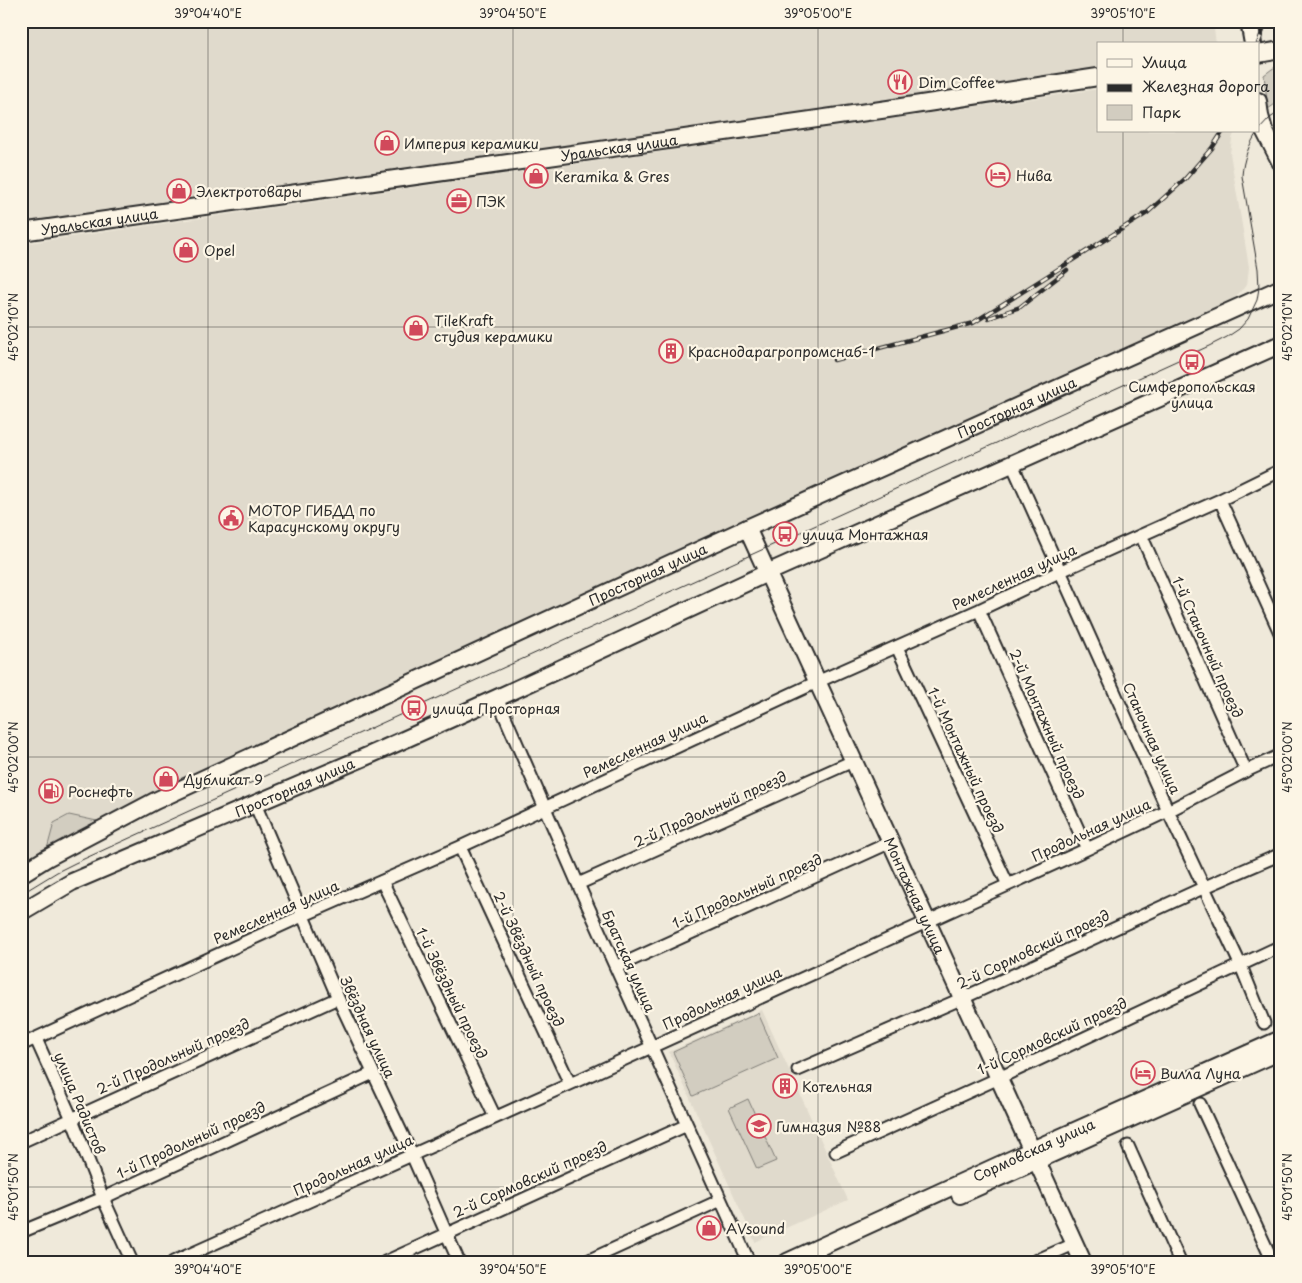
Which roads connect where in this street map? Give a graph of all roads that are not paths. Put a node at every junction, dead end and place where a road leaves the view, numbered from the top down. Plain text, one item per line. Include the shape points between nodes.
1 (1249, 21) edge
2 (1253, 42) edge
3 (1281, 50) edge
4 (1281, 54) edge
5 (1260, 55) edge
6 (1260, 56) edge
7 (1097, 79) edge
8 (1260, 116) edge
9 (1281, 163) edge
10 (21, 233) edge
11 (1281, 288) edge
12 (1281, 344) edge
13 (1012, 464) junction
14 (1281, 470) edge
15 (1220, 500) junction
16 (747, 528) junction
17 (1141, 536) junction
18 (1061, 571) junction
19 (767, 573) junction
20 (979, 610) junction
21 (1281, 635) edge
22 (897, 647) junction
23 (818, 682) junction
24 (497, 698) junction
25 (1281, 755) edge
26 (853, 761) junction
27 (1246, 771) junction
28 (255, 804) junction
29 (545, 807) junction
30 (1168, 811) junction
31 (891, 842) junction
32 (460, 847) junction
33 (1087, 849) junction
34 (1281, 854) edge
35 (21, 874) edge
36 (382, 882) junction
37 (578, 884) junction
38 (1008, 885) junction
39 (1205, 887) junction
40 (21, 912) edge
41 (302, 916) junction
42 (927, 922) junction
43 (1281, 946) edge
44 (1241, 966) junction
45 (616, 967) junction
46 (338, 998) junction
47 (963, 998) junction
48 (1264, 1023) dead end
49 (36, 1038) junction
50 (1281, 1039) edge
51 (21, 1045) edge
52 (652, 1047) junction
53 (1281, 1051) edge
54 (798, 1070) dead end
55 (373, 1073) junction
56 (999, 1078) junction
57 (570, 1084) junction
58 (1200, 1104) dead end
59 (495, 1118) junction
60 (72, 1119) junction
61 (687, 1125) junction
62 (21, 1142) edge
63 (1128, 1146) dead end
64 (836, 1152) dead end
65 (412, 1155) junction
66 (1034, 1155) junction
67 (103, 1198) junction
68 (721, 1200) junction
69 (21, 1232) edge
70 (447, 1233) junction
71 (1074, 1244) junction
72 (132, 1262) edge
73 (173, 1262) edge
74 (385, 1262) edge
75 (458, 1262) edge
76 (585, 1262) edge
77 (748, 1262) edge
78 (787, 1262) edge
79 (812, 1262) edge
80 (1033, 1262) edge
81 (1083, 1262) edge
82 (1180, 1262) edge
83 (1273, 1262) edge

1 - 2 street
3 - 5 street
4 - 6 street
7 - 10 street, Уральская улица via 869,115 358,185 235,206
8 - 9 street
11 - 16 street, Просторная улица
12 - 13 street, Просторная улица
13 - 18 street, Станочная улица
13 - 19 street, Просторная улица
14 - 15 street, Ремесленная улица
15 - 17 street, Ремесленная улица
15 - 21 street
16 - 19 street, Монтажная улица
16 - 35 street, Просторная улица via 155,801
17 - 18 street, Ремесленная улица
17 - 27 street, 1-й Станочный проезд
18 - 20 street, Ремесленная улица
18 - 30 street, Станочная улица
19 - 23 street, Монтажная улица
19 - 24 street, Просторная улица
20 - 22 street, Ремесленная улица
20 - 33 street, 2-й Монтажный проезд
22 - 23 street, Ремесленная улица
22 - 38 street, 1-й Монтажный проезд
23 - 26 street, Монтажная улица
23 - 29 street, Ремесленная улица
24 - 28 street, Просторная улица
24 - 29 street, Братская улица
25 - 27 street, Продольная улица
26 - 31 street, Монтажная улица
26 - 37 street, 2-й Продольный проезд
27 - 30 street, Продольная улица
28 - 40 street, Просторная улица via 72,882
28 - 41 street, Звёздная улица
29 - 32 street, Ремесленная улица
29 - 37 street, Братская улица
30 - 33 street, Продольная улица
30 - 39 street, Станочная улица
31 - 42 street, Монтажная улица
31 - 45 street, 1-й Продольный проезд
32 - 36 street, Ремесленная улица
32 - 57 street, 2-й Звёздный проезд
33 - 38 street, Продольная улица
34 - 39 street, 2-й Сормовский проезд
36 - 41 street, Ремесленная улица
36 - 59 street, 1-й Звёздный проезд
37 - 45 street, Братская улица
38 - 42 street, Продольная улица
39 - 44 street, Станочная улица
39 - 47 street, 2-й Сормовский проезд
41 - 46 street, Звёздная улица
41 - 49 street, Ремесленная улица
42 - 47 street, Монтажная улица
42 - 52 street, Продольная улица
43 - 44 street, 1-й Сормовский проезд
44 - 48 street, Станочная улица
44 - 56 street, 1-й Сормовский проезд
45 - 52 street, Братская улица
46 - 55 street, Звёздная улица
46 - 60 street, 2-й Продольный проезд
47 - 54 street, 2-й Сормовский проезд
47 - 56 street, Монтажная улица
49 - 51 street, Ремесленная улица
49 - 60 street, улица Радистов
50 - 66 street, Сормовская улица
52 - 57 street, Продольная улица
52 - 61 street, Братская улица
53 - 66 street, Сормовская улица
55 - 65 street, Звёздная улица
55 - 67 street, 1-й Продольный проезд
56 - 64 street, 1-й Сормовский проезд
56 - 66 street, Монтажная улица
57 - 59 street, Продольная улица
58 - 83 street
59 - 65 street, Продольная улица
60 - 62 street, 2-й Продольный проезд
60 - 67 street, улица Радистов
61 - 68 street, Братская улица
61 - 70 street, 2-й Сормовский проезд
63 - 82 street
65 - 70 street, Звёздная улица
65 - 73 street, Продольная улица
66 - 71 street, Монтажная улица
66 - 78 street, Сормовская улица
66 - 79 street, Сормовская улица
67 - 69 street, 1-й Продольный проезд
67 - 72 street, улица Радистов
68 - 76 street
68 - 77 street, Братская улица
70 - 74 street, 2-й Сормовский проезд
70 - 75 street, Звёздная улица
71 - 80 street
71 - 81 street, Монтажная улица

